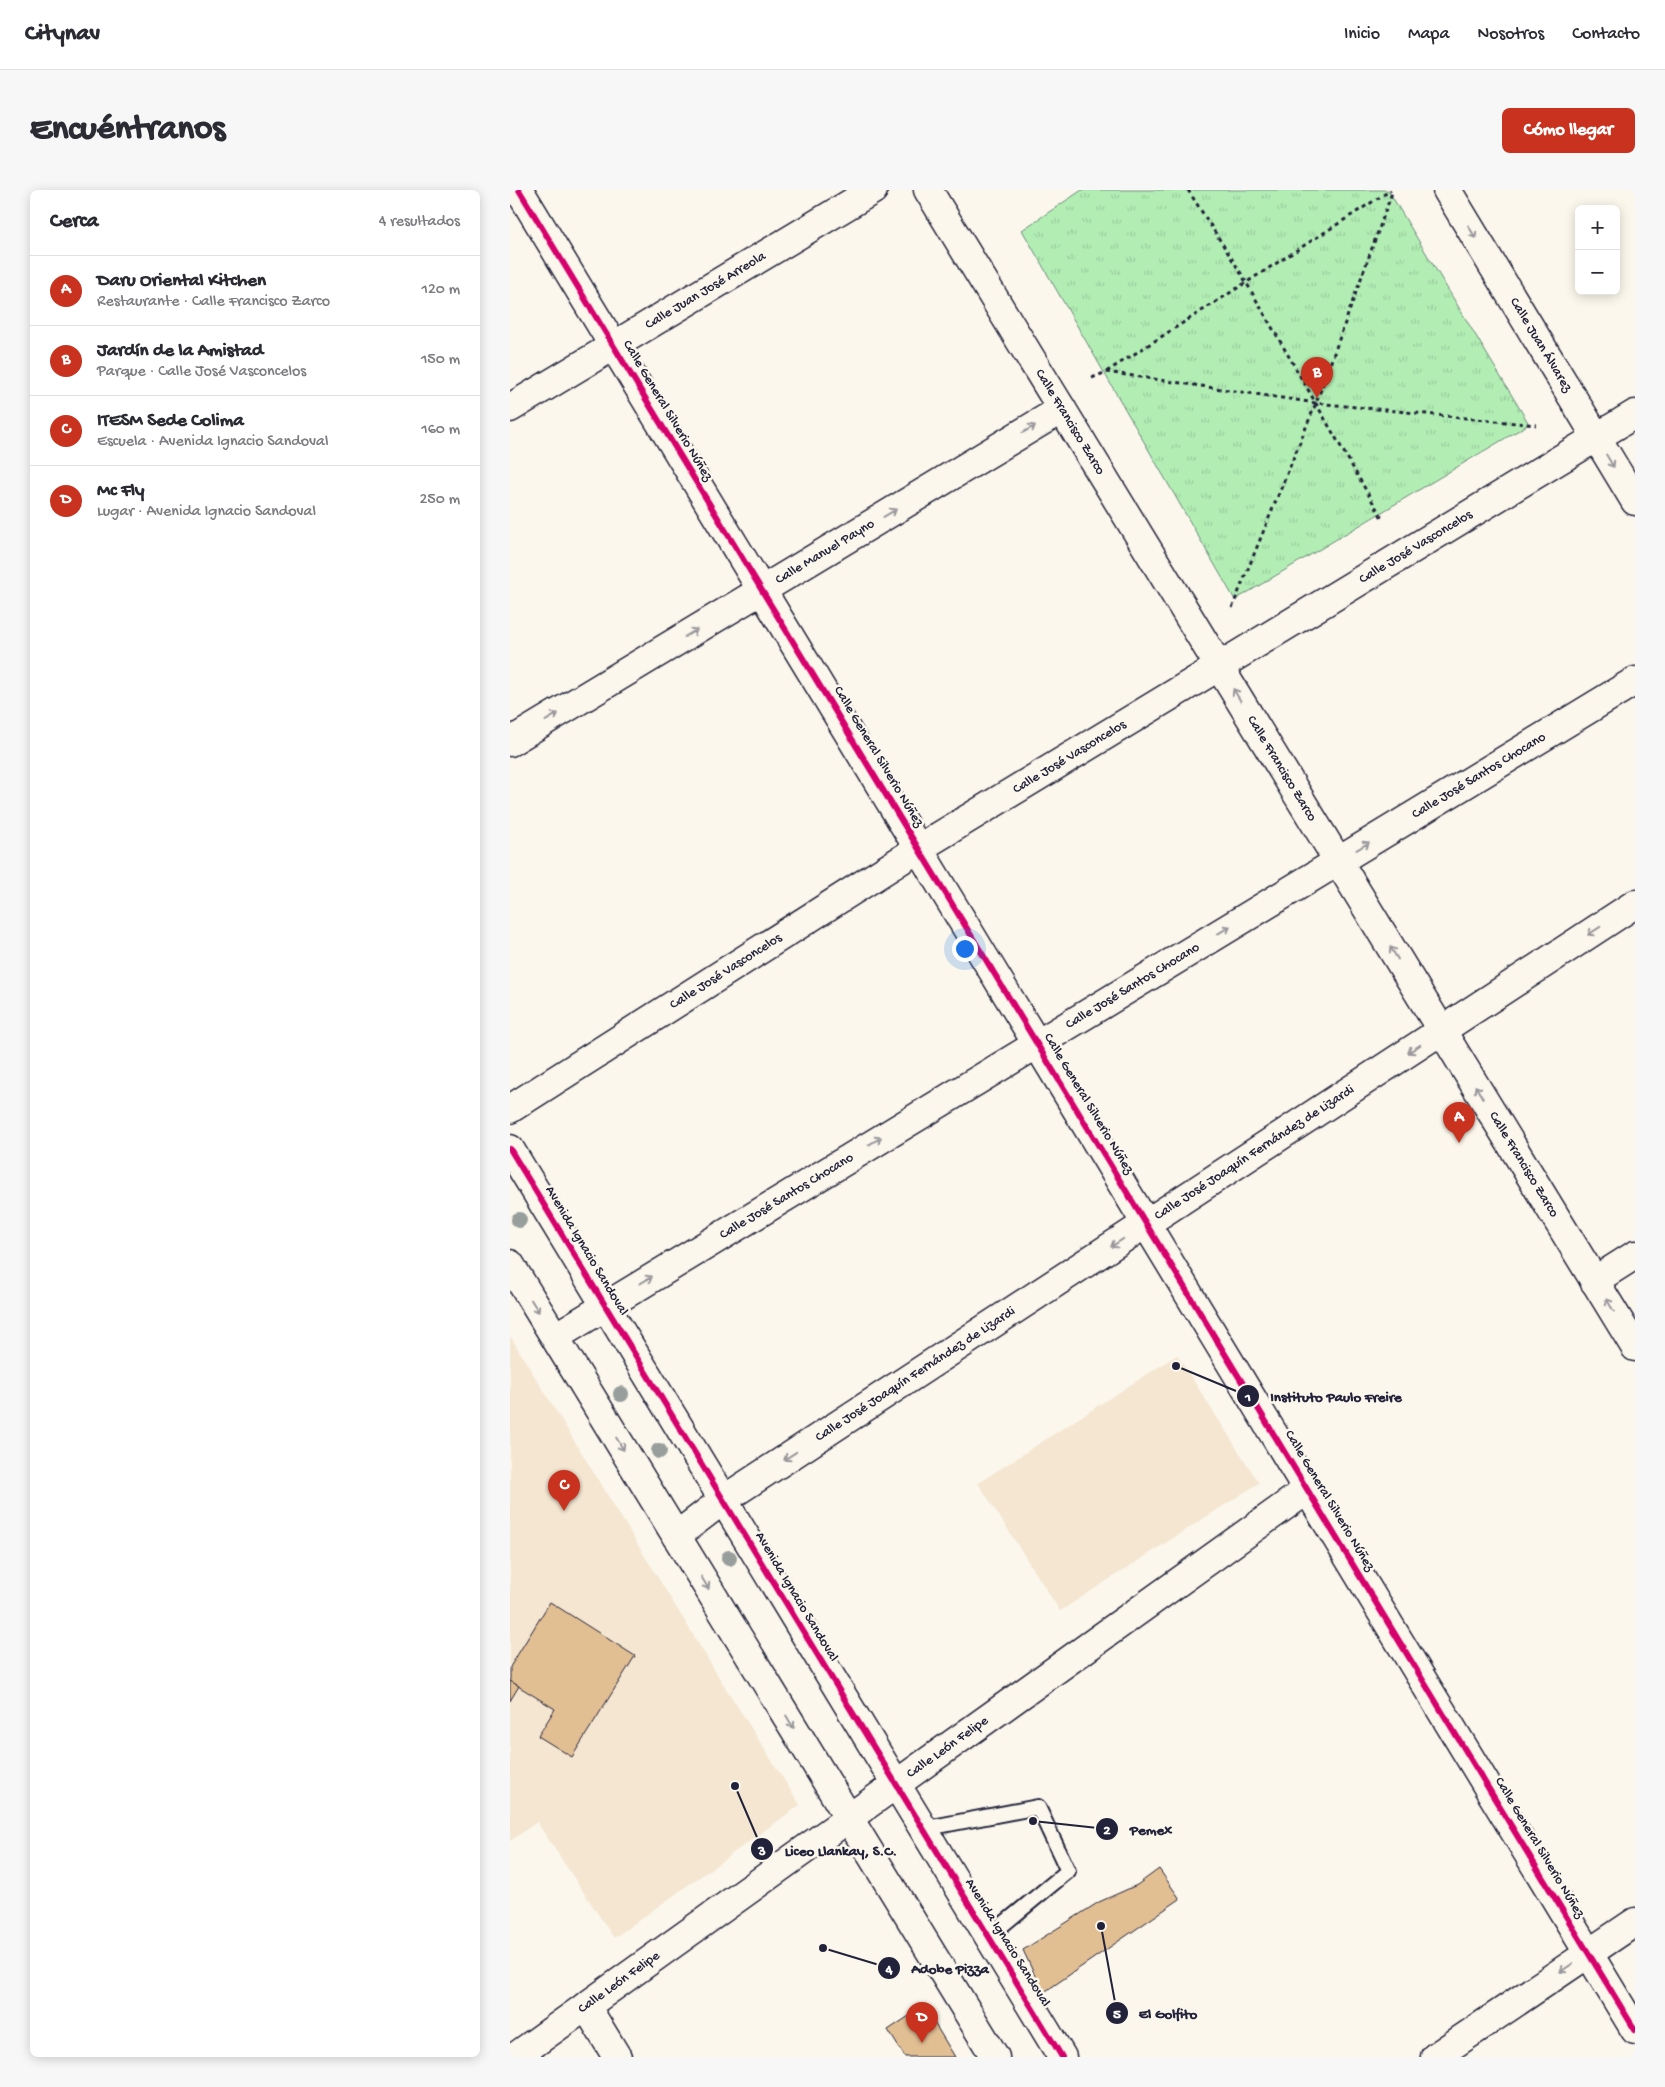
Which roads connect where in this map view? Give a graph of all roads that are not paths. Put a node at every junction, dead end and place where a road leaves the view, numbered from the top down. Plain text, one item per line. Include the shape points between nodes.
1 (519, 190) edge
2 (874, 190) edge
3 (928, 190) edge
4 (1447, 190) edge
5 (613, 346) junction
6 (510, 408) edge
7 (1062, 410) junction
8 (1635, 414) edge
9 (1596, 437) junction
10 (1635, 501) edge
11 (762, 590) junction
12 (1219, 666) junction
13 (1635, 681) edge
14 (510, 742) edge
15 (918, 849) junction
16 (1338, 861) junction
17 (1635, 904) edge
18 (1442, 1030) junction
19 (1037, 1044) junction
20 (510, 1108) edge
21 (510, 1149) edge
22 (1146, 1224) junction
23 (1635, 1254) edge
24 (510, 1264) edge
25 (1594, 1281) junction
26 (605, 1305) junction
27 (555, 1337) junction
28 (1635, 1347) edge
29 (1307, 1490) junction
30 (723, 1500) junction
31 (676, 1536) junction
32 (895, 1785) junction
33 (849, 1818) junction
34 (922, 1829) junction
35 (1635, 1922) edge
36 (989, 1936) junction
37 (1588, 1953) junction
38 (586, 2006) junction
39 (1635, 2030) edge
40 (515, 2057) edge
41 (617, 2057) edge
42 (995, 2057) edge
43 (1062, 2057) edge
44 (1435, 2057) edge

1 - 5 street, Calle General Silverio Núñez
2 - 5 street, Calle Juan José Arreola
3 - 7 street, Calle Francisco Zarco
4 -> 9 street, Calle Juan Álvarez
5 - 6 street, Calle Juan José Arreola
5 - 11 street, Calle General Silverio Núñez
11 -> 7 street, Calle Manuel Payno
7 - 12 street, Calle Francisco Zarco
8 - 9 street, Calle José Vasconcelos
9 -> 10 street, Calle Juan Álvarez
9 - 12 street, Calle José Vasconcelos
14 -> 11 street, Calle Manuel Payno
11 - 15 street, Calle General Silverio Núñez
12 - 15 street, Calle José Vasconcelos
16 -> 12 street, Calle Francisco Zarco
16 -> 13 street, Calle José Santos Chocano
15 - 19 street, Calle General Silverio Núñez
15 - 20 street, Calle José Vasconcelos
18 -> 16 street, Calle Francisco Zarco
19 -> 16 street, Calle José Santos Chocano
17 -> 18 street, Calle José Joaquín Fernández de Lizardi
18 -> 22 street, Calle José Joaquín Fernández de Lizardi
25 -> 18 street, Calle Francisco Zarco
19 - 22 street, Calle General Silverio Núñez
26 -> 19 street, Calle José Santos Chocano
21 - 26 street, Avenida Ignacio Sandoval
22 - 29 street, Calle General Silverio Núñez
22 -> 30 street, Calle José Joaquín Fernández de Lizardi
23 - 25 street
24 -> 27 street
28 -> 25 street, Calle Francisco Zarco
26 - 27 street, Calle José Santos Chocano
26 - 30 street, Avenida Ignacio Sandoval
27 -> 31 street
29 - 32 street, Calle León Felipe
29 - 37 street, Calle General Silverio Núñez
30 - 31 street, Calle José Joaquín Fernández de Lizardi
30 - 32 street, Avenida Ignacio Sandoval
31 -> 33 street
32 - 33 street, Calle León Felipe
32 - 34 street, Avenida Ignacio Sandoval
33 - 38 street, Calle León Felipe
33 - 42 street
34 - 36 street, Avenida Ignacio Sandoval
34 - 36 lane via 1038,1807 1068,1871
35 - 37 street
36 - 43 street, Avenida Ignacio Sandoval
37 - 39 street, Calle General Silverio Núñez
37 -> 44 street
38 - 40 street, Calle León Felipe
38 - 41 street

